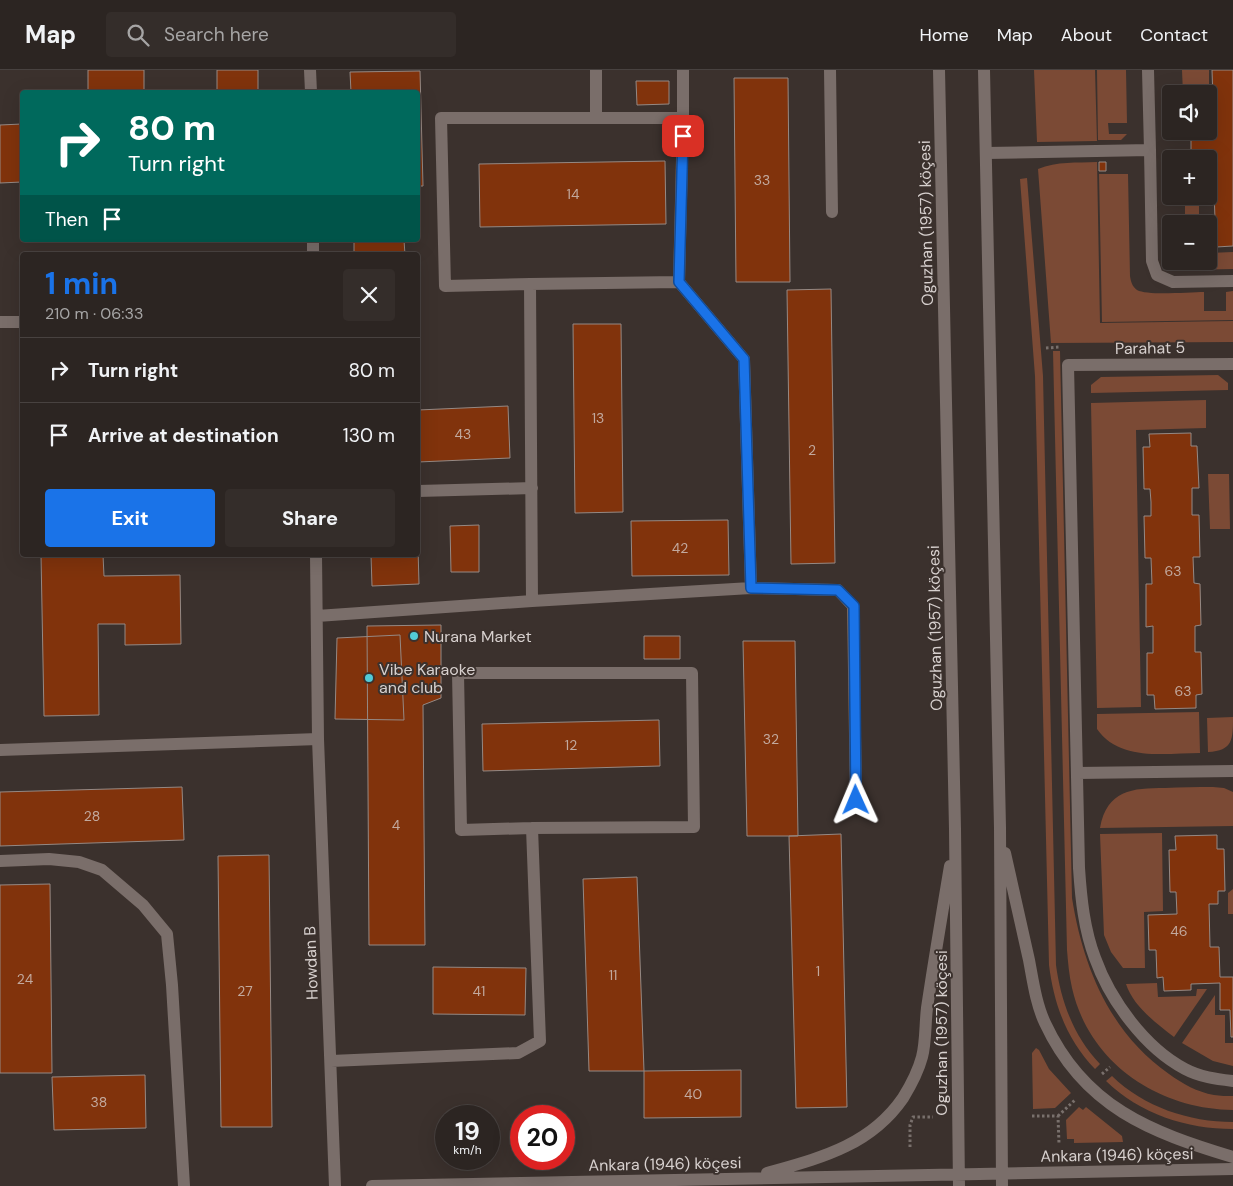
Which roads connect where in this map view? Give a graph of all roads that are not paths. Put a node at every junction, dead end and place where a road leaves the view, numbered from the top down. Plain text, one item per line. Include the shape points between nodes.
1 (310, 70) edge
2 (596, 70) edge
3 (683, 70) edge
4 (830, 70) edge
5 (939, 70) edge
6 (984, 70) edge
7 (1148, 70) edge
8 (311, 90) edge
9 (596, 117) junction
10 (683, 118) junction
11 (1150, 150) junction
12 (986, 153) junction
13 (832, 212) dead end
14 (1233, 281) edge
15 (679, 282) junction
16 (530, 284) junction
17 (0, 322) edge
18 (20, 322) edge
19 (1233, 364) edge
20 (532, 488) junction
21 (420, 491) edge
22 (316, 557) edge
23 (751, 588) junction
24 (532, 601) junction
25 (317, 616) junction
26 (318, 739) junction
27 (0, 750) edge
28 (1233, 771) edge
29 (1077, 773) junction
30 (856, 800) dead end
31 (532, 828) junction
32 (1000, 828) junction
33 (956, 829) junction
34 (0, 861) edge
35 (331, 1061) junction
36 (1233, 1081) edge
37 (1233, 1157) edge
38 (1233, 1169) edge
39 (748, 1178) junction
40 (959, 1180) edge
41 (1002, 1180) edge
42 (184, 1186) edge
43 (336, 1186) edge
44 (372, 1186) edge

1 - 8 main road
2 - 9 main road
3 - 10 main road
4 - 13 main road
5 - 33 main road, Oguzhan (1957) köçesi
6 - 12 main road
7 - 11 main road
9 - 10 main road
9 - 16 main road via 441,118 445,286
10 - 15 main road
11 - 12 main road
11 - 14 main road via 1152,261 1156,276 1173,282
12 - 32 main road
15 - 16 main road
15 - 23 main road via 744,359
16 - 20 main road
17 - 18 main road
19 - 29 main road, Parahat 5 via 1068,365
20 - 21 main road
20 - 24 main road
22 - 25 main road, Howdan B
23 - 24 main road
23 - 30 main road via 838,590 854,606
24 - 25 main road
25 - 26 main road, Howdan B
26 - 27 main road
26 - 35 main road, Howdan B
28 - 29 main road
29 - 36 main road via 1082,910 1094,958 1114,998 1134,1026 1166,1057 1186,1070
31 - 31 main road via 461,830 458,674 692,673 694,827
31 - 35 main road via 540,1041 518,1053
32 - 37 main road via 1036,995 1044,1022 1062,1055 1104,1100 1136,1122 1186,1143
32 - 41 main road
33 - 39 main road via 927,1010 923,1055 910,1088 879,1126 854,1143 811,1161
33 - 40 main road, Oguzhan (1957) köçesi
34 - 42 main road via 49,859 79,862 102,870 143,905 167,934
35 - 43 main road, Howdan B
38 - 41 main road, Ankara (1946) köçesi
39 - 40 main road, Ankara (1946) köçesi
39 - 44 main road, Ankara (1946) köçesi
40 - 41 main road, Ankara (1946) köçesi

